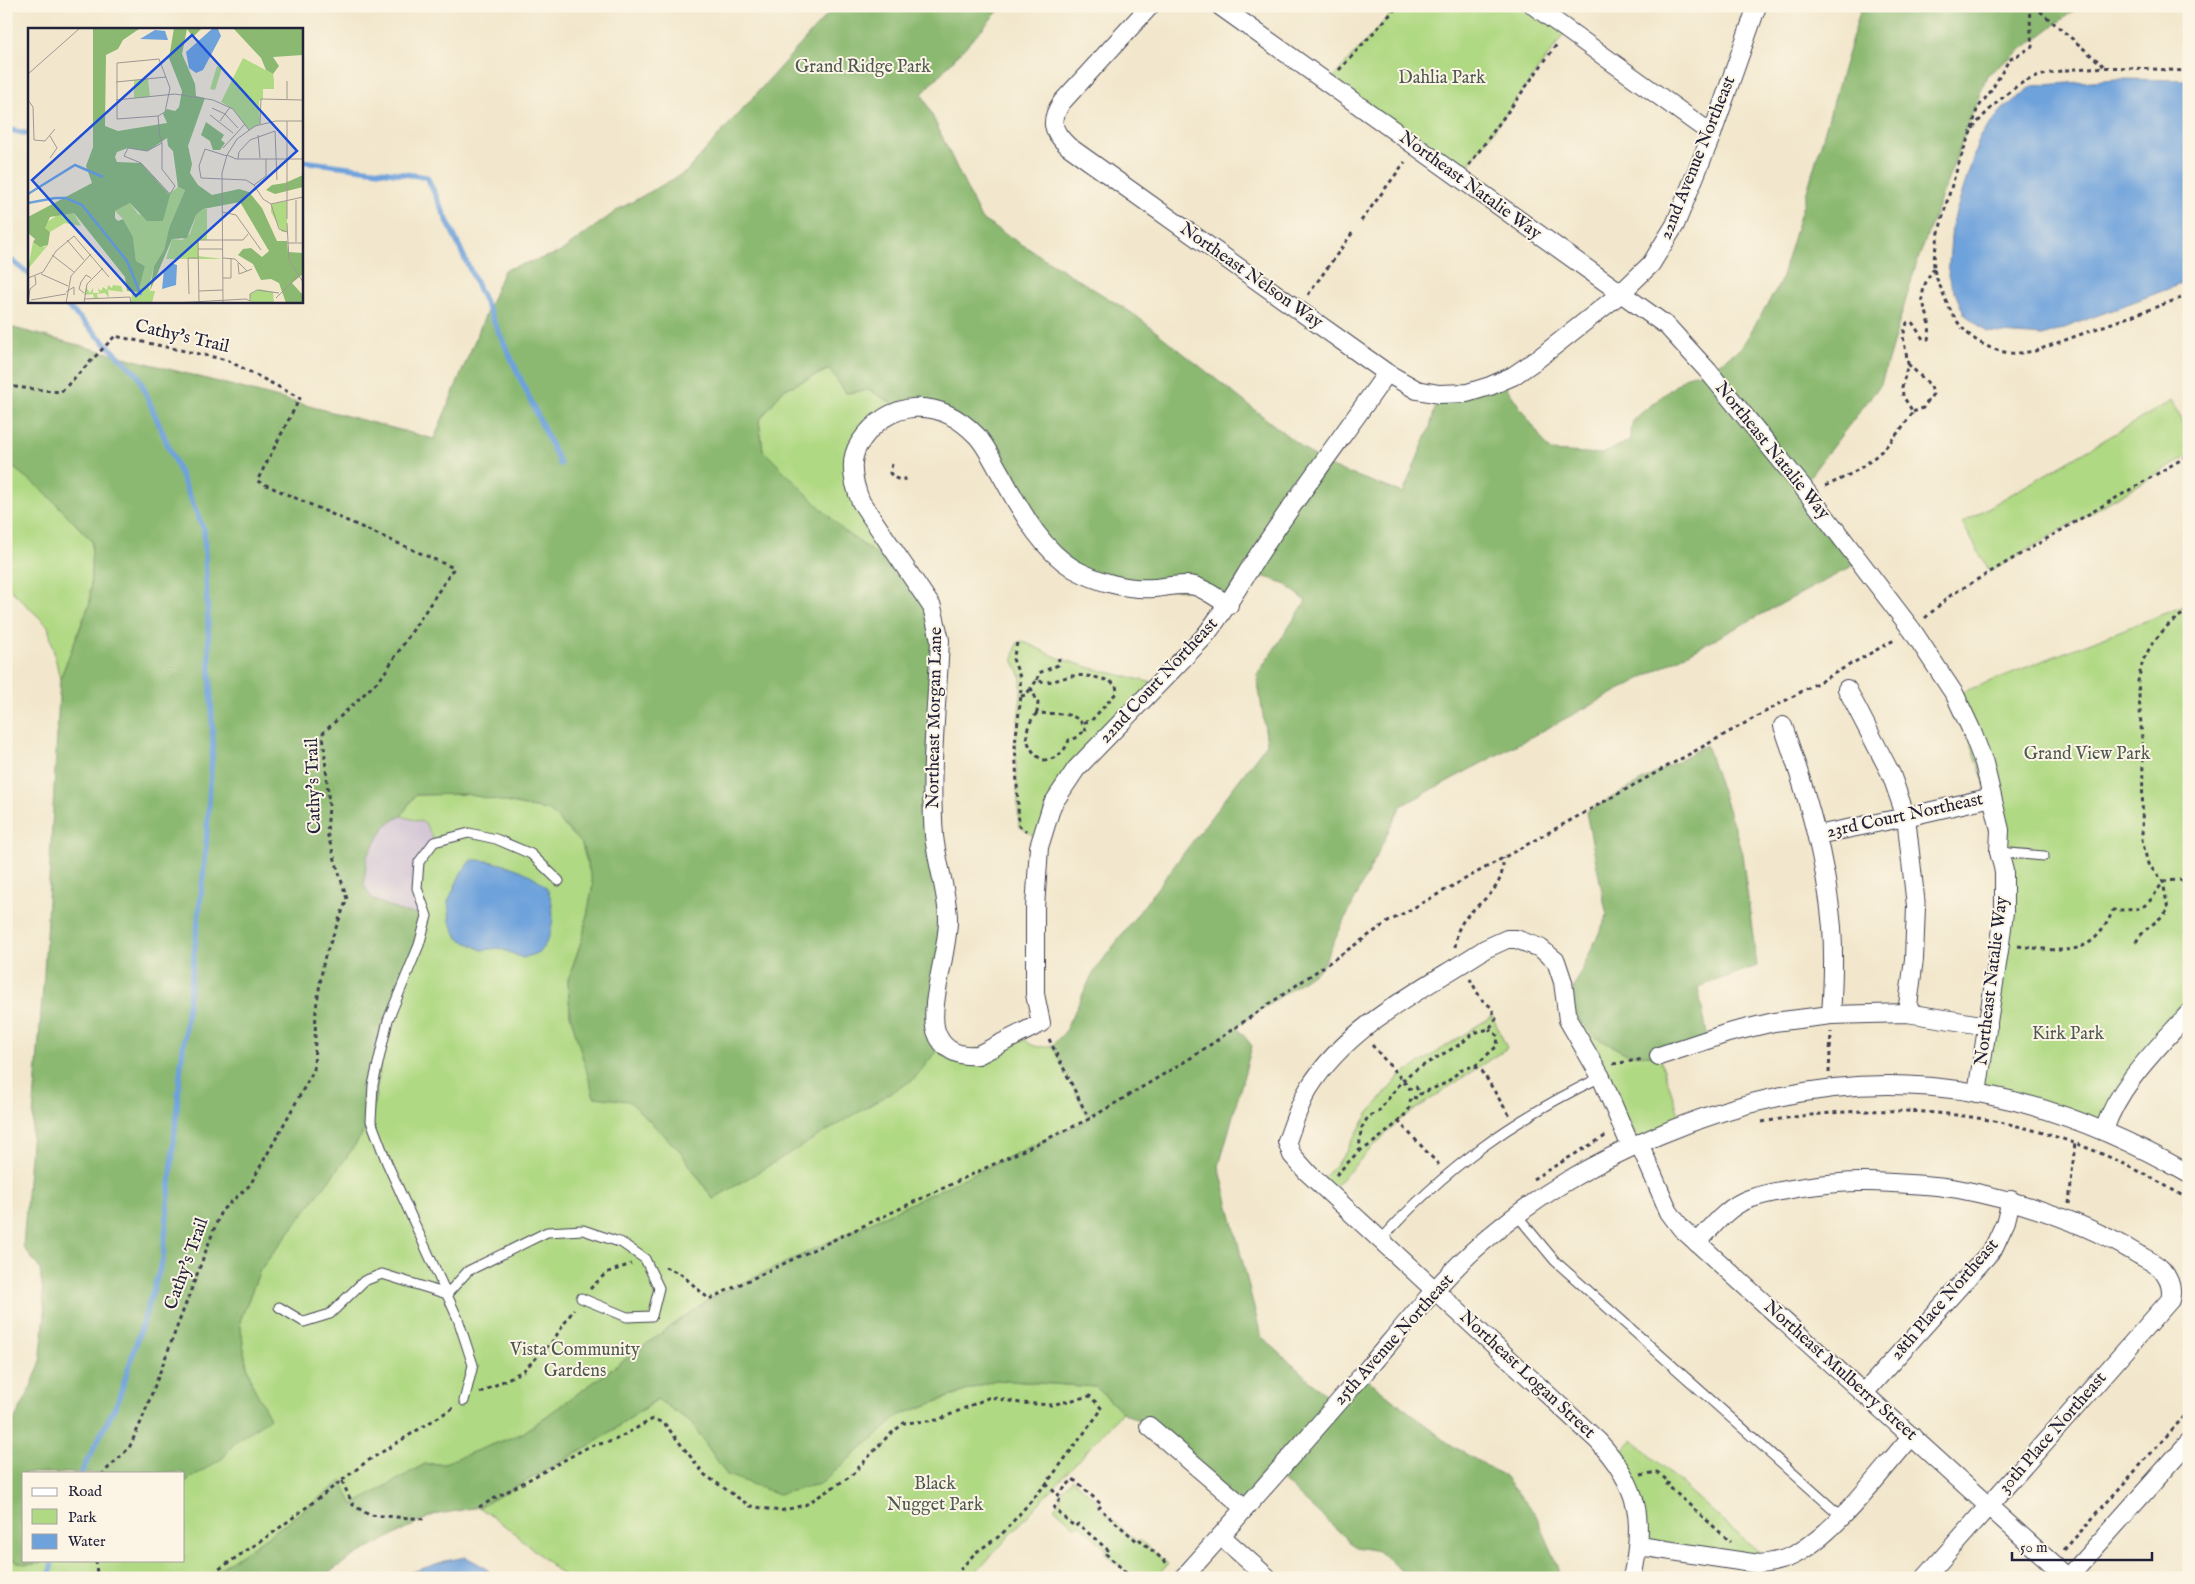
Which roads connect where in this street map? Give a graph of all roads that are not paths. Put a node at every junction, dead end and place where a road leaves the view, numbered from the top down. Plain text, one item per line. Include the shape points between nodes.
1 (1150, 6) edge
2 (1220, 6) edge
3 (1534, 6) edge
4 (1757, 6) edge
5 (1712, 134) junction
6 (1620, 294) junction
7 (1387, 374) junction
8 (1467, 393) joint
9 (1228, 605) junction
10 (1847, 689) dead end
11 (1783, 726) dead end
12 (1992, 797) junction
13 (1906, 817) junction
14 (1817, 835) junction
15 (1999, 852) junction
16 (2044, 856) dead end
17 (559, 881) dead end
18 (1907, 1013) junction
19 (2189, 1013) edge
20 (1831, 1015) junction
21 (1041, 1023) joint
22 (1988, 1026) junction
23 (1659, 1056) road end
24 (1605, 1070) junction
25 (1977, 1093) junction
26 (2104, 1130) junction
27 (1288, 1141) joint
28 (1635, 1145) junction
29 (2189, 1174) edge
30 (2011, 1200) junction
31 (1516, 1214) junction
32 (1380, 1241) junction
33 (1697, 1243) junction
34 (1436, 1291) junction
35 (446, 1294) junction
36 (581, 1298) road end
37 (279, 1307) dead end
38 (1864, 1393) junction
39 (464, 1401) road end
40 (1149, 1426) dead end
41 (1912, 1436) junction
42 (2189, 1442) edge
43 (1989, 1505) junction
44 (1245, 1508) junction
45 (1841, 1516) junction
46 (1221, 1536) junction
47 (1639, 1546) junction
48 (1183, 1578) edge
49 (1268, 1578) edge
50 (1632, 1578) edge
51 (1925, 1578) edge
52 (2068, 1578) edge

1 - 7 street, Northeast Nelson Way via 1062,102 1053,122 1058,136
2 - 6 street, Northeast Natalie Way
3 - 5 street
4 - 5 street, 22nd Avenue Northeast
5 - 6 street, 22nd Avenue Northeast via 1664,245 1651,264
6 - 8 street, 22nd Avenue Northeast via 1513,376
6 - 12 street, Northeast Natalie Way via 1667,326 1682,342 1802,486 1912,630 1955,695 1984,763
7 - 8 street, Northeast Nelson Way via 1417,390 1439,394
7 - 9 street, 22nd Court Northeast via 1261,551
9 - 21 street, 22nd Court Northeast via 1204,637 1076,769 1052,805 1039,847 1035,908 1035,994
9 - 21 street, Northeast Morgan Lane via 1195,586 1125,588 1067,564 1039,537 976,436 948,415 916,406 902,409 876,423 856,448 854,486 861,502 928,601 937,621 932,800 934,837 948,918 937,994 936,1030 946,1048 967,1056 988,1051
10 - 13 street via 1891,774
11 - 14 street
12 - 13 street, 23rd Court Northeast
12 - 15 street, Northeast Natalie Way via 2000,830
13 - 14 street, 23rd Court Northeast
13 - 18 street via 1916,906
14 - 20 street via 1832,929
15 - 16 lane
15 - 22 street, Northeast Natalie Way via 2004,871 2004,912
17 - 35 lane via 531,854 469,832 434,842 419,862 417,888 427,916 419,945 388,1020 373,1085 372,1121 387,1163
18 - 20 street
18 - 22 street
19 - 26 street via 2124,1089
20 - 23 street via 1756,1027
22 - 25 street, Northeast Natalie Way
24 - 27 street, Northeast Mulberry Street via 1568,1020 1563,982 1556,961 1540,948 1507,939 1485,948 1360,1031 1309,1088
24 - 28 street, Northeast Mulberry Street
24 - 32 lane via 1515,1124 1447,1173
25 - 26 street, 25th Avenue Northeast via 2047,1109
25 - 28 street, 25th Avenue Northeast via 1927,1086 1829,1086 1711,1113
26 - 29 street, 25th Avenue Northeast
27 - 32 street, Northeast Logan Street via 1292,1155
28 - 31 street, 25th Avenue Northeast via 1555,1186
28 - 33 street, Northeast Mulberry Street via 1669,1212
30 - 33 street via 1917,1184 1865,1182 1814,1186 1738,1204
30 - 38 street, 28th Place Northeast via 2006,1222 1993,1249
30 - 43 street, 30th Place Northeast via 2121,1244 2160,1268 2172,1292 2170,1300
31 - 34 street, 25th Avenue Northeast via 1480,1244
31 - 45 lane via 1555,1261
32 - 34 street, Northeast Logan Street
33 - 38 street, Northeast Mulberry Street
34 - 44 street, 25th Avenue Northeast
34 - 47 street, Northeast Logan Street via 1615,1459 1635,1501 1640,1521
35 - 36 lane via 468,1271 547,1232 583,1230 622,1243 645,1259 659,1288 652,1316 627,1317
35 - 37 lane via 382,1274 364,1281 330,1314 304,1322
35 - 39 lane via 458,1319 472,1365
38 - 41 street, Northeast Mulberry Street
40 - 44 street
41 - 43 street, Northeast Mulberry Street
41 - 45 street
42 - 52 street
43 - 51 street, 30th Place Northeast
43 - 52 street, Northeast Mulberry Street
44 - 46 street, 25th Avenue Northeast
45 - 47 street via 1807,1547 1776,1562 1759,1564
46 - 48 street, 25th Avenue Northeast
46 - 49 street
47 - 50 street, Northeast Logan Street

